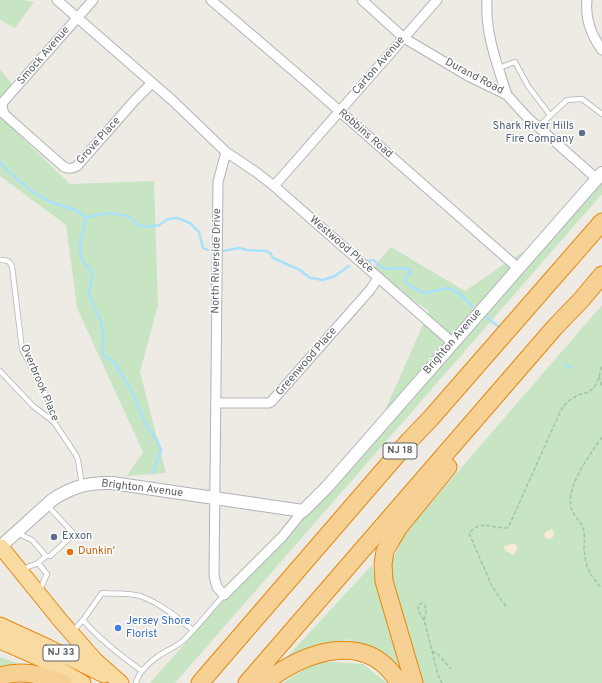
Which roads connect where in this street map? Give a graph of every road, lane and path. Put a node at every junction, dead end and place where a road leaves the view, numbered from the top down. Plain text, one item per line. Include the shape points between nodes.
1 (58, 0) edge
2 (93, 0) edge
3 (211, 0) edge
4 (362, 0) edge
5 (437, 0) edge
6 (487, 0) edge
7 (587, 0) edge
8 (77, 18) junction
9 (404, 38) junction
10 (602, 50) edge
11 (498, 68) junction
12 (152, 83) junction
13 (507, 95) junction
14 (339, 111) junction
15 (4, 114) joint
16 (602, 114) edge
17 (550, 115) junction
18 (538, 127) junction
19 (226, 152) junction
20 (599, 176) edge
21 (274, 186) junction
22 (602, 222) edge
23 (0, 260) edge
24 (518, 268) junction
25 (602, 275) edge
26 (378, 278) junction
27 (582, 299) junction
28 (453, 343) junction
29 (602, 365) edge
30 (0, 371) edge
31 (599, 376) junction
32 (602, 387) edge
33 (216, 403) junction
34 (54, 422) junction
35 (602, 437) edge
36 (82, 485) junction
37 (215, 498) junction
38 (47, 505) junction
39 (303, 511) junction
40 (16, 533) junction
41 (0, 547) edge
42 (46, 556) junction
43 (38, 563) junction
44 (20, 571) junction
45 (602, 588) edge
46 (38, 593) junction
47 (224, 595) junction
48 (506, 606) dead end
49 (84, 620) junction
50 (424, 620) junction
51 (0, 625) edge
52 (193, 630) junction
53 (71, 633) junction
54 (0, 641) edge
55 (432, 651) junction
56 (451, 669) dead end
57 (142, 671) junction
58 (0, 676) edge
59 (63, 683) edge
60 (83, 683) edge
61 (121, 683) edge
62 (136, 683) edge
63 (200, 683) edge
64 (247, 683) edge
65 (264, 683) edge
66 (399, 683) edge
67 (414, 683) edge
68 (442, 683) edge

1 - 8 street
2 - 8 street, Smock Avenue
3 - 14 street, Robbins Road
4 - 9 street, Durand Road
5 - 9 street, Carton Avenue
6 - 11 street via 488,28
7 - 10 street via 589,27
8 - 12 street
8 - 15 street, Smock Avenue via 3,102
9 - 13 street, Durand Road via 468,76
9 - 14 street, Carton Avenue
11 - 13 street
11 - 17 lane via 515,62 528,86
12 - 15 street, Grove Place via 74,168 64,167
12 - 19 street
13 - 18 street, Durand Road
14 - 21 street, Carton Avenue
14 - 24 street, Robbins Road
16 - 17 lane via 582,99 567,100
17 - 18 lane
18 - 20 street, Durand Road
19 - 21 street, Westwood Place
19 - 33 street, North Riverside Drive via 218,182
20 - 24 street, Brighton Avenue
21 - 26 street, Westwood Place
22 - 63 highway, NJ 18 via 397,454
23 - 34 lane, Overbrook Place via 10,262 12,266 22,349 47,397
24 - 28 street, Brighton Avenue
25 - 27 highway
26 - 28 street, Westwood Place
26 - 33 street, Greenwood Place via 271,402
27 - 64 highway
27 - 67 highway via 561,330 399,527 385,551 384,581
28 - 39 street, Brighton Avenue
29 - 31 path
30 - 34 lane via 33,406
31 - 32 path
31 - 48 path via 591,391 572,398 562,408 509,526 504,528 480,525 469,533 491,584
33 - 37 street, North Riverside Drive
34 - 36 lane, Overbrook Place via 76,455
35 - 45 path via 579,474 570,501 572,511 584,531 586,564
36 - 37 street, Brighton Avenue via 112,483
36 - 38 street, Brighton Avenue via 68,490
37 - 39 street, Brighton Avenue
37 - 47 street, North Riverside Drive via 214,576 217,587
38 - 40 street, Brighton Avenue
38 - 42 lane via 74,534 50,556
39 - 47 street, Brighton Avenue via 282,537
40 - 41 street, Brighton Avenue
40 - 42 lane via 32,540
41 - 44 highway
42 - 43 lane
43 - 44 lane
43 - 46 lane via 47,574
44 - 46 highway
46 - 53 highway
47 - 52 lane
49 - 52 lane via 102,593 139,595 162,606
49 - 53 lane
49 - 57 lane via 103,641
50 - 50 path via 426,610 422,603 418,605 418,611
50 - 55 path
51 - 61 highway, NJ 33
52 - 57 lane via 174,647 156,657
53 - 61 highway via 95,660
54 - 60 highway, NJ 33 via 41,659
55 - 56 path
55 - 68 path
57 - 62 lane
58 - 59 highway via 29,673
65 - 66 highway via 288,667 317,654 343,650 369,654 393,673

